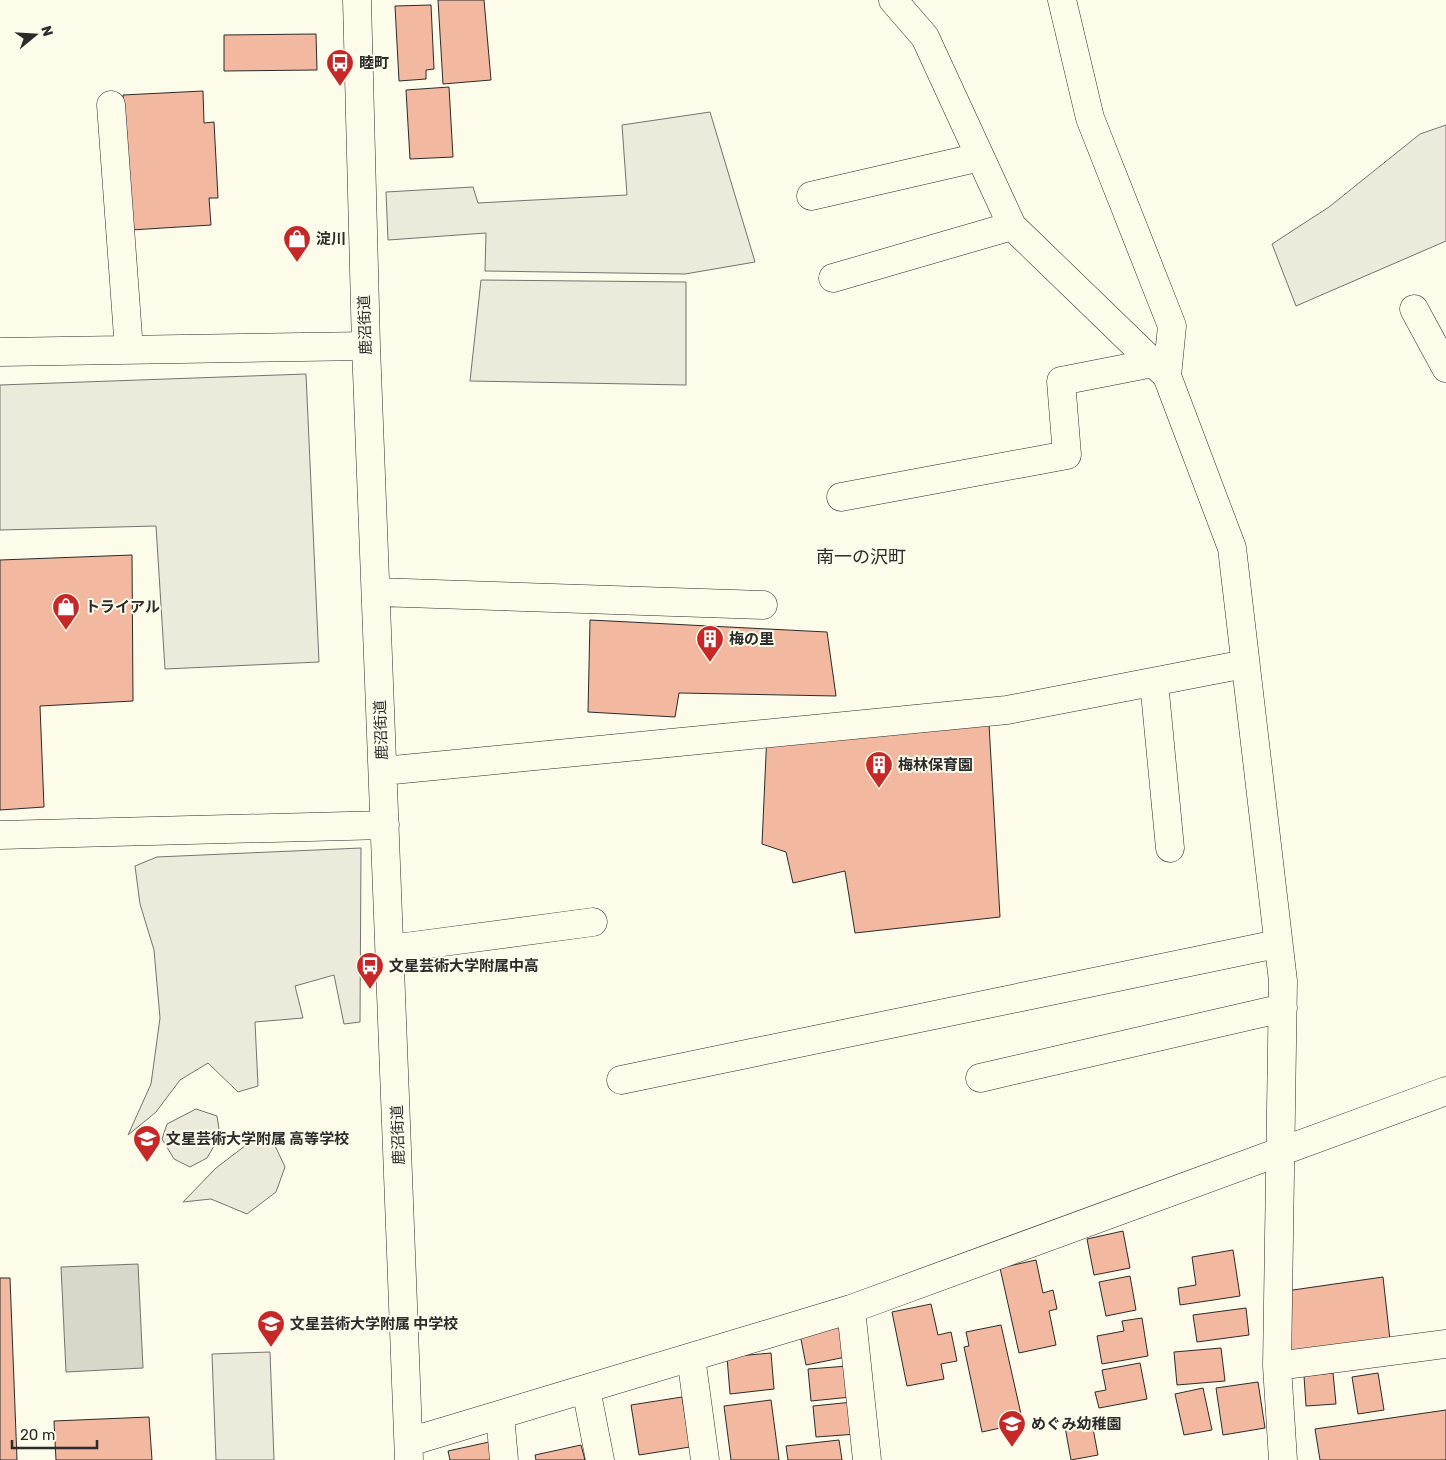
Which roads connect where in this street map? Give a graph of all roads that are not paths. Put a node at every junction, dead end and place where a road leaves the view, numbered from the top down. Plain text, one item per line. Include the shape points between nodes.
1 (357, 0) edge
2 (892, 0) edge
3 (1062, 0) edge
4 (111, 105) dead end
5 (980, 157) junction
6 (811, 196) dead end
7 (1012, 226) junction
8 (833, 278) dead end
9 (1414, 309) dead end
10 (366, 346) junction
11 (129, 350) junction
12 (0, 352) edge
13 (1446, 368) edge
14 (1160, 369) junction
15 (841, 497) dead end
16 (376, 592) junction
17 (763, 605) dead end
18 (1245, 664) junction
19 (1154, 682) junction
20 (382, 771) junction
21 (385, 825) junction
22 (0, 836) edge
23 (1170, 848) dead end
24 (593, 922) dead end
25 (1277, 944) junction
26 (390, 949) junction
27 (1283, 1008) junction
28 (980, 1078) dead end
29 (621, 1080) dead end
30 (1446, 1091) edge
31 (1281, 1153) junction
32 (850, 1309) junction
33 (1446, 1344) edge
34 (690, 1357) junction
35 (1277, 1366) junction
36 (586, 1389) junction
37 (500, 1415) junction
38 (409, 1451) edge
39 (504, 1460) edge
40 (600, 1460) edge
41 (706, 1460) edge
42 (868, 1460) edge
43 (1282, 1460) edge

1 - 10 street, 鹿沼街道
2 - 5 street via 925,37
3 - 14 street via 1090,118 1172,326
4 - 11 street
5 - 6 street
5 - 7 street
7 - 8 street
7 - 14 street
9 - 13 street
10 - 11 street
10 - 16 street, 鹿沼街道
11 - 12 street
14 - 15 street via 1061,381 1068,455
14 - 18 street via 1232,548
16 - 17 street
16 - 20 street, 鹿沼街道
18 - 19 street
18 - 25 street
19 - 20 street via 1007,710
19 - 23 street
20 - 21 street, 鹿沼街道
21 - 22 street
21 - 26 street, 鹿沼街道
24 - 26 street
25 - 27 street via 1283,981
25 - 29 street
26 - 38 street, 鹿沼街道
27 - 28 street
27 - 31 street
30 - 31 street
31 - 32 street
31 - 35 street
32 - 34 street
32 - 42 street
33 - 35 street
34 - 36 street
34 - 41 street
35 - 43 street
36 - 37 street
36 - 40 street
37 - 38 street
37 - 39 street

